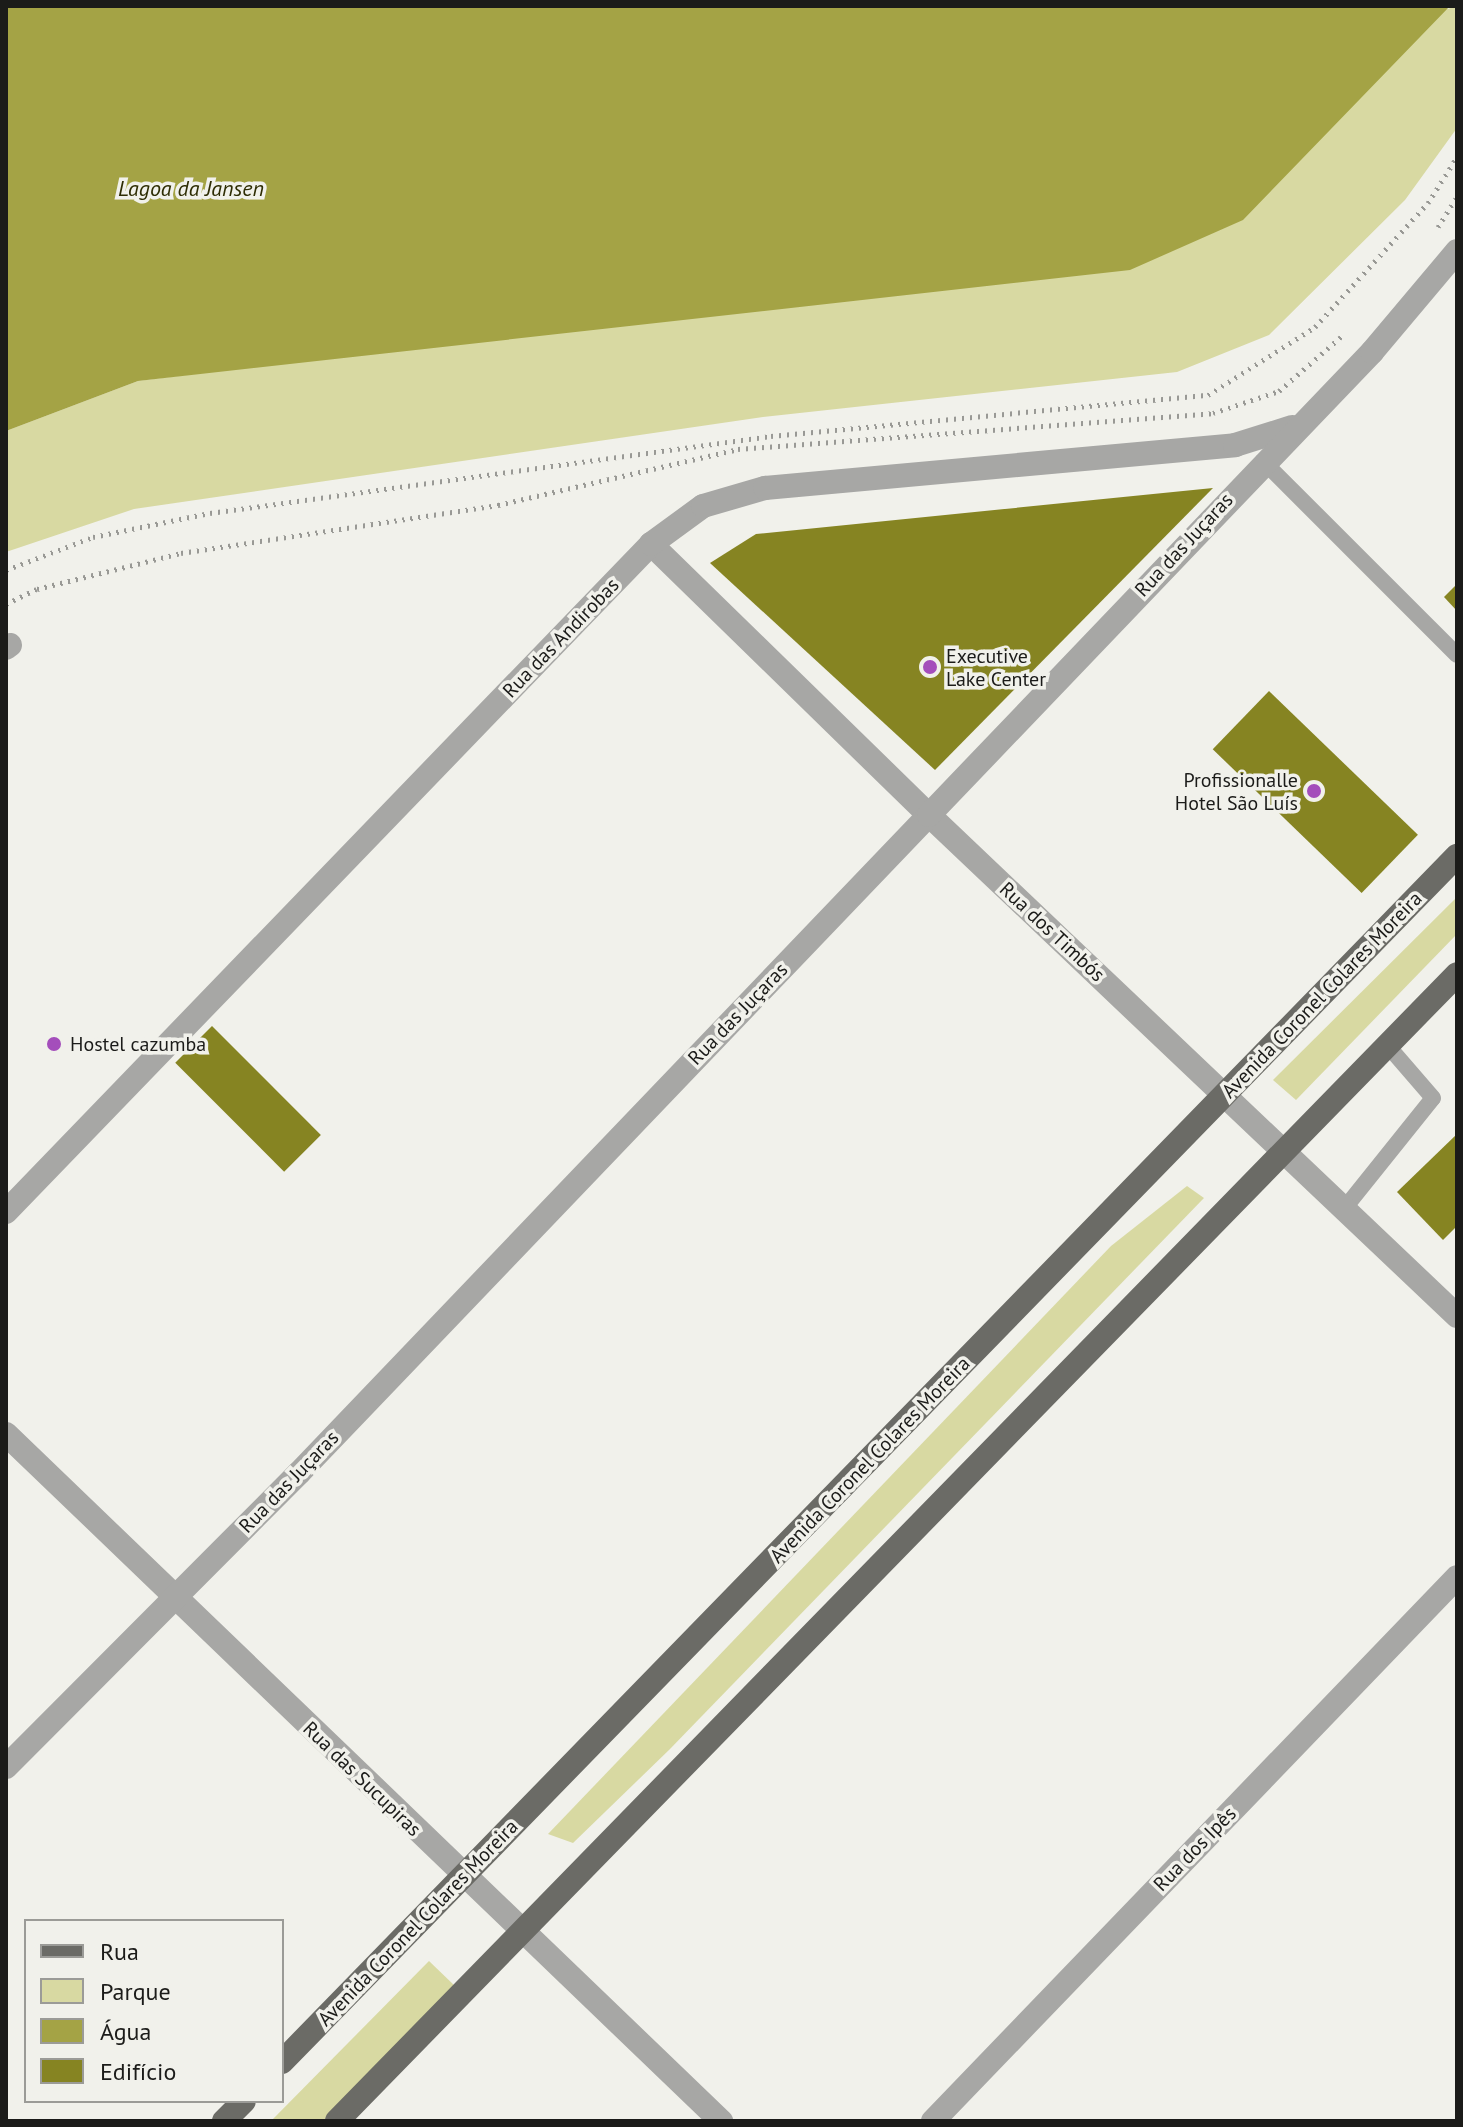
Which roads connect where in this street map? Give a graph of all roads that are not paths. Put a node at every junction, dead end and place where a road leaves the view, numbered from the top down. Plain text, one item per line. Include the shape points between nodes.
1 (1457, 251) edge
2 (1300, 425) junction
3 (1263, 461) junction
4 (651, 544) junction
5 (1457, 655) edge
6 (929, 815) junction
7 (1457, 856) edge
8 (1457, 974) edge
9 (1388, 1046) junction
10 (1225, 1096) junction
11 (1285, 1153) junction
12 (1344, 1209) junction
13 (6, 1212) edge
14 (1457, 1316) edge
15 (6, 1434) edge
16 (1457, 1577) edge
17 (175, 1600) junction
18 (6, 1767) edge
19 (464, 1876) junction
20 (523, 1933) junction
21 (284, 2060) edge
22 (242, 2103) edge
23 (224, 2121) edge
24 (337, 2121) edge
25 (721, 2121) edge
26 (933, 2121) edge

1 - 2 street, Rua das Juçaras
2 - 3 street, Rua das Juçaras
2 - 4 street, Rua das Andirobas via 1235,445 765,488 703,506
3 - 5 lane
3 - 6 street, Rua das Juçaras
4 - 6 street, Rua dos Timbós
4 - 13 street, Rua das Andirobas
6 - 10 street, Rua dos Timbós
6 - 17 street, Rua das Juçaras
7 - 10 main road, Avenida Coronel Colares Moreira
8 - 9 main road
9 - 11 main road
9 - 12 lane via 1433,1098
10 - 11 street, Rua dos Timbós
10 - 19 main road, Avenida Coronel Colares Moreira
11 - 12 street, Rua dos Timbós
11 - 20 main road
12 - 14 street, Rua dos Timbós
15 - 17 street, Rua das Sucupiras
16 - 26 street, Rua dos Ipês
17 - 18 street, Rua das Juçaras
17 - 19 street, Rua das Sucupiras
19 - 20 street, Rua das Sucupiras
19 - 21 main road, Avenida Coronel Colares Moreira
20 - 24 main road
20 - 25 street, Rua das Sucupiras
22 - 23 main road

